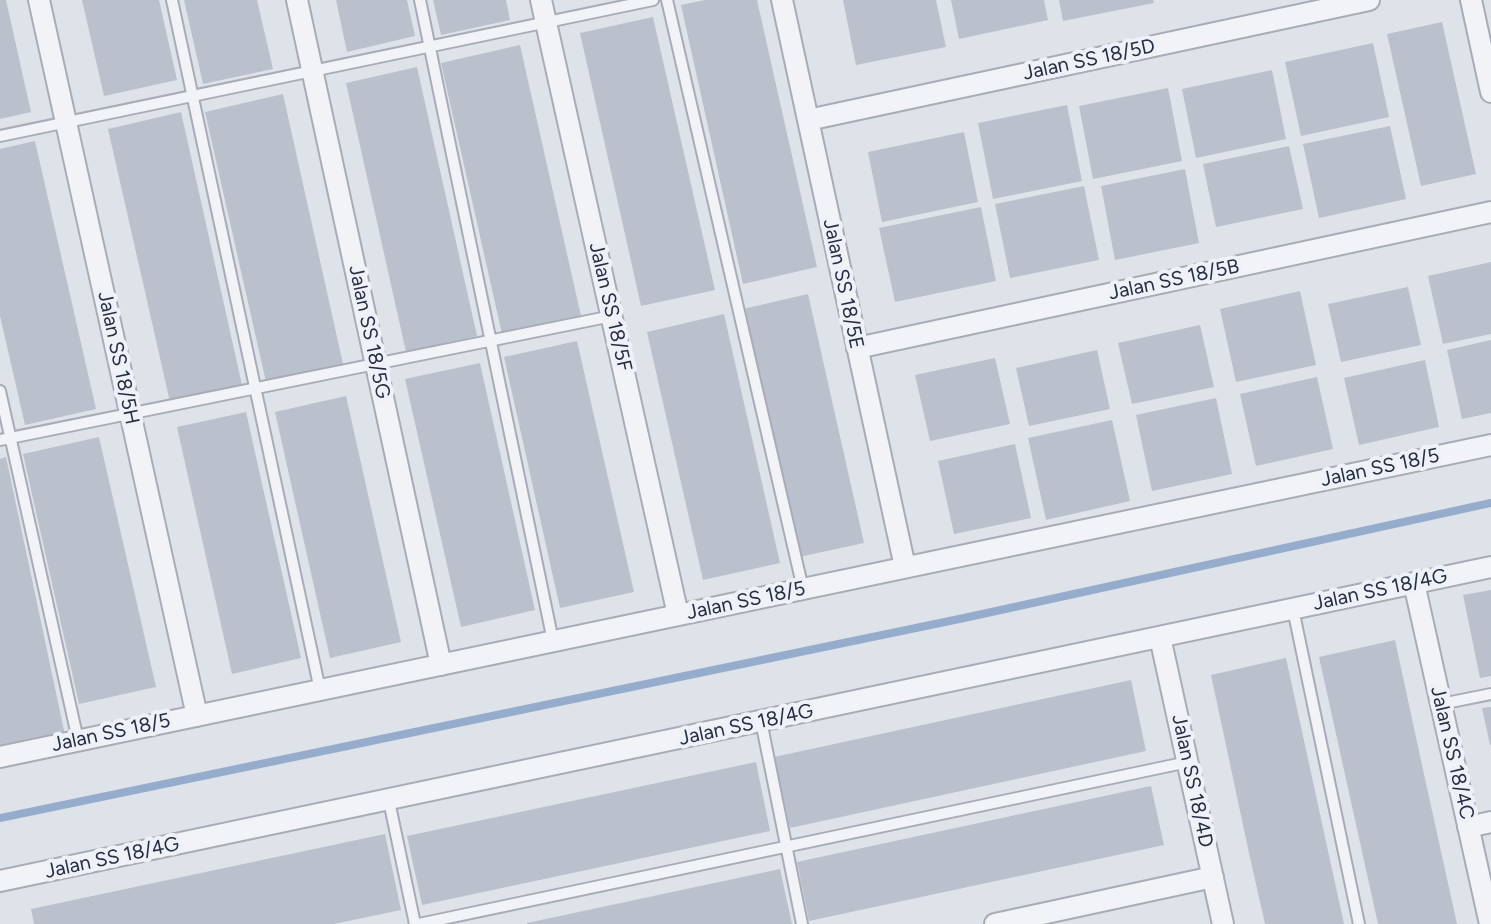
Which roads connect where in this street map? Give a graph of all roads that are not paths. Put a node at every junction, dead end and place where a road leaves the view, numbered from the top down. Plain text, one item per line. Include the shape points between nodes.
1 (39, 0) edge
2 (172, 0) edge
3 (297, 0) edge
4 (420, 0) edge
5 (541, 0) edge
6 (653, 0) edge
7 (667, 0) edge
8 (782, 0) edge
9 (1369, 0) edge
10 (1471, 0) edge
11 (546, 22) junction
12 (429, 47) junction
13 (313, 71) junction
14 (1491, 92) edge
15 (192, 96) junction
16 (808, 120) junction
17 (66, 122) junction
18 (0, 136) edge
19 (1491, 212) edge
20 (612, 316) junction
21 (490, 341) junction
22 (857, 348) junction
23 (376, 364) junction
24 (255, 388) junction
25 (0, 391) edge
26 (130, 413) junction
27 (5, 439) edge
28 (1491, 445) edge
29 (905, 567) junction
30 (1491, 567) edge
31 (1414, 583) junction
32 (803, 589) junction
33 (1293, 609) junction
34 (678, 615) junction
35 (1160, 637) junction
36 (553, 641) junction
37 (441, 665) junction
38 (320, 690) junction
39 (1491, 694) edge
40 (1441, 704) junction
41 (197, 716) junction
42 (761, 721) junction
43 (78, 740) junction
44 (0, 757) edge
45 (1188, 762) junction
46 (389, 801) junction
47 (1491, 822) edge
48 (1468, 827) junction
49 (786, 847) junction
50 (1213, 877) junction
51 (0, 881) edge
52 (417, 924) edge
53 (802, 924) edge
54 (995, 924) edge
55 (1223, 924) edge
56 (1359, 924) edge
57 (1490, 924) edge

1 - 17 street, Jalan SS 18/5H
2 - 15 lane
3 - 13 street, Jalan SS 18/5G
4 - 12 lane
5 - 11 street, Jalan SS 18/5F
6 - 11 lane
7 - 32 lane
8 - 16 street, Jalan SS 18/5E
9 - 16 street, Jalan SS 18/5D
10 - 14 street
11 - 12 lane
11 - 20 street, Jalan SS 18/5F
12 - 13 lane
12 - 21 lane
13 - 15 lane
13 - 23 street, Jalan SS 18/5G
15 - 17 lane
15 - 24 lane
16 - 22 street, Jalan SS 18/5E
17 - 18 lane
17 - 26 street, Jalan SS 18/5H
19 - 22 street, Jalan SS 18/5B
20 - 21 lane
20 - 34 street, Jalan SS 18/5F
21 - 23 lane
21 - 36 lane
22 - 29 street, Jalan SS 18/5E
23 - 24 lane
23 - 37 street, Jalan SS 18/5G
24 - 26 lane
24 - 38 lane
25 - 27 lane
26 - 27 lane
26 - 41 street, Jalan SS 18/5H
27 - 43 lane
28 - 29 street, Jalan SS 18/5
29 - 32 street, Jalan SS 18/5
30 - 31 street, Jalan SS 18/4G
31 - 33 street, Jalan SS 18/4G
31 - 40 street, Jalan SS 18/4C
32 - 34 street, Jalan SS 18/5
33 - 35 street, Jalan SS 18/4G
33 - 56 lane
34 - 36 street, Jalan SS 18/5
35 - 42 street, Jalan SS 18/4G
35 - 45 street, Jalan SS 18/4D
36 - 37 street, Jalan SS 18/5
37 - 38 street, Jalan SS 18/5
38 - 41 street, Jalan SS 18/5
39 - 40 lane
40 - 48 street, Jalan SS 18/4C
41 - 43 street, Jalan SS 18/5
42 - 46 street, Jalan SS 18/4G
42 - 49 lane
43 - 44 street, Jalan SS 18/5
45 - 49 lane
45 - 50 street, Jalan SS 18/4D
46 - 51 street, Jalan SS 18/4G
46 - 52 lane
47 - 48 street
48 - 57 street, Jalan SS 18/4C
49 - 52 lane
49 - 53 lane
50 - 54 street
50 - 55 street, Jalan SS 18/4D

